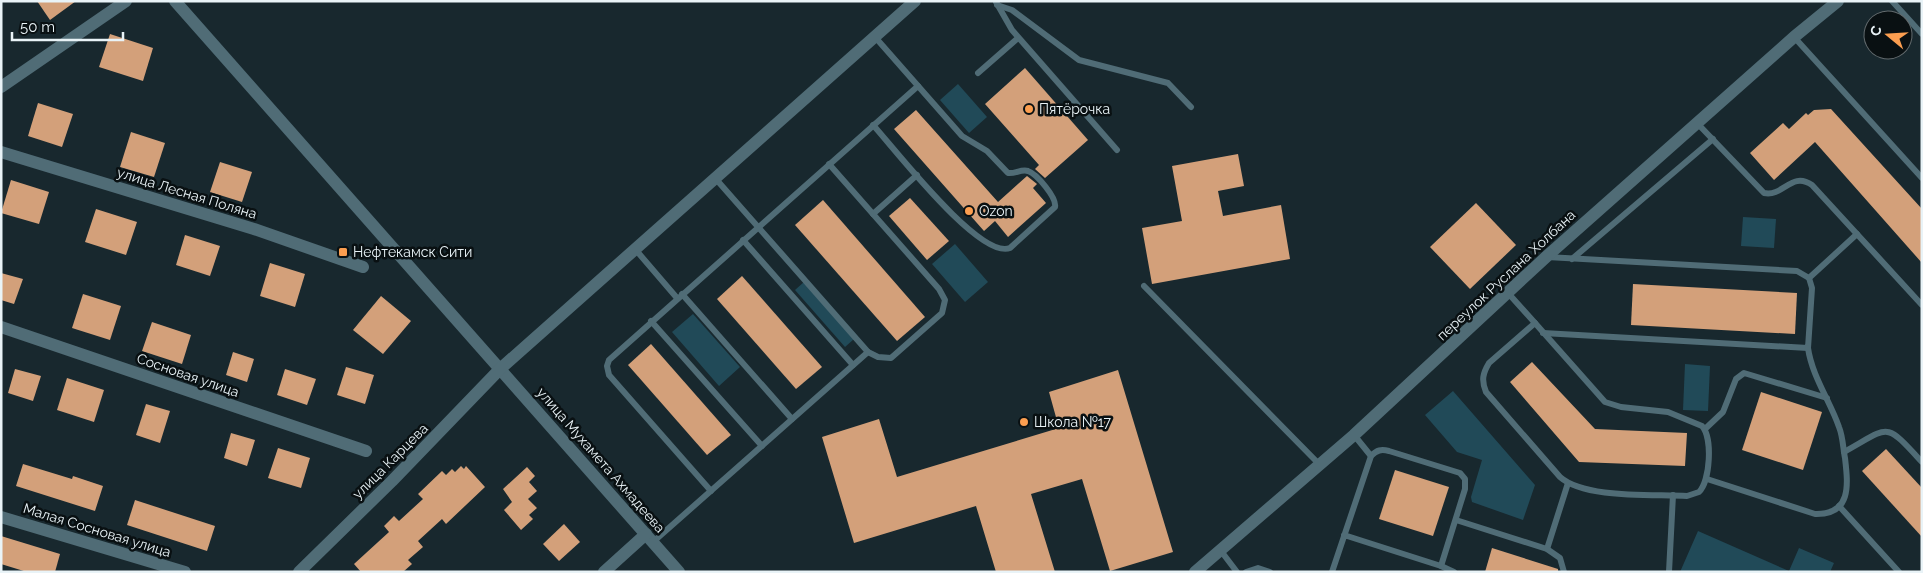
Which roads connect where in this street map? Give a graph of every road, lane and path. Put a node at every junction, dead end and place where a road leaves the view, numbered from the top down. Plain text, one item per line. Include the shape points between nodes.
1 (126, 1) edge
2 (175, 1) edge
3 (915, 1) edge
4 (1838, 1) edge
5 (1892, 1) edge
6 (996, 3) edge
7 (1922, 34) edge
8 (875, 36) junction
9 (1794, 37) junction
10 (1018, 38) junction
11 (978, 74) dead end
12 (918, 86) junction
13 (1, 87) edge
14 (1191, 107) dead end
15 (1697, 122) junction
16 (873, 125) junction
17 (1713, 140) junction
18 (1117, 150) dead end
19 (1, 152) edge
20 (829, 164) junction
21 (917, 175) junction
22 (716, 178) junction
23 (1922, 178) edge
24 (873, 214) junction
25 (758, 227) junction
26 (1857, 234) junction
27 (743, 240) junction
28 (635, 250) junction
29 (1546, 257) junction
30 (1572, 259) junction
31 (362, 267) dead end
32 (1808, 278) junction
33 (1144, 286) dead end
34 (1508, 293) junction
35 (680, 296) junction
36 (1922, 305) edge
37 (651, 321) junction
38 (1535, 323) junction
39 (1, 327) edge
40 (1544, 333) junction
41 (1808, 348) junction
42 (868, 352) junction
43 (853, 365) junction
44 (500, 369) junction
45 (1827, 398) junction
46 (792, 419) junction
47 (1705, 429) junction
48 (1354, 435) junction
49 (762, 446) junction
50 (366, 451) dead end
51 (1844, 452) junction
52 (1371, 456) junction
53 (1922, 462) edge
54 (1319, 464) junction
55 (1707, 479) junction
56 (1568, 483) junction
57 (710, 491) junction
58 (1673, 495) junction
59 (1839, 506) junction
60 (1, 517) edge
61 (1456, 520) junction
62 (1344, 535) junction
63 (649, 538) junction
64 (1547, 549) junction
65 (1220, 551) junction
66 (1441, 566) junction
67 (185, 572) edge
68 (299, 572) edge
69 (604, 572) edge
70 (679, 572) edge
71 (1195, 572) edge
72 (1238, 572) edge
73 (1246, 572) edge
74 (1270, 572) edge
75 (1332, 572) edge
76 (1454, 572) edge
77 (1564, 572) edge
78 (1669, 572) edge
79 (1899, 572) edge

1 - 13 street
2 - 44 street, улица Мухамета Ахмадеева
3 - 8 street, улица Карцева
4 - 9 street, переулок Руслана Холбана
5 - 7 lane
6 - 10 lane
6 - 14 lane via 1012,10 1079,60 1168,83
8 - 12 lane
8 - 22 street, улица Карцева
9 - 15 street, переулок Руслана Холбана
9 - 23 lane
10 - 11 lane
10 - 18 lane
12 - 16 lane
12 - 21 lane via 962,136 988,151 1006,171 1034,174 1053,197 1055,208 1010,248 1001,250 962,225
15 - 17 lane
15 - 29 street, переулок Руслана Холбана
16 - 20 lane
16 - 21 lane
17 - 26 lane via 1764,193 1777,193 1791,181 1808,182
17 - 30 lane
19 - 31 street, улица Лесная Поляна via 254,229
20 - 24 lane
20 - 25 lane
21 - 24 lane
22 - 25 lane
22 - 28 street, улица Карцева
24 - 42 lane via 943,294 945,303 942,313 891,358
25 - 27 lane
25 - 42 lane
26 - 32 lane
26 - 36 lane
27 - 35 lane
27 - 43 lane
28 - 35 lane
28 - 44 street, улица Карцева
29 - 30 lane
29 - 34 street, переулок Руслана Холбана
30 - 32 lane via 1797,271
32 - 41 lane via 1812,288
33 - 54 lane
34 - 38 lane
34 - 48 street, переулок Руслана Холбана
35 - 37 lane
35 - 46 lane
37 - 49 lane
37 - 57 lane via 609,360 607,371
38 - 40 lane
38 - 56 lane via 1489,363 1483,385
39 - 50 street, Сосновая улица
40 - 41 lane
40 - 47 lane via 1600,398 1609,404 1668,412 1698,423
41 - 45 lane
42 - 43 lane
43 - 46 lane
44 - 63 street, улица Мухамета Ахмадеева
44 - 68 street, улица Карцева
45 - 47 lane via 1744,373 1736,379 1723,412
45 - 51 lane via 1839,427
46 - 49 lane
47 - 55 lane via 1708,439
48 - 52 lane
48 - 54 street, переулок Руслана Холбана
49 - 57 lane
51 - 53 lane via 1889,431 1897,435
51 - 59 lane via 1848,490
52 - 61 lane via 1382,449 1460,473 1466,484
52 - 62 lane
54 - 65 street, переулок Руслана Холбана
55 - 58 lane via 1693,495
55 - 59 lane via 1815,514 1828,513
56 - 58 lane via 1588,491
56 - 64 lane
57 - 63 lane
58 - 78 lane
59 - 79 lane
60 - 67 street, Малая Сосновая улица
61 - 64 lane
61 - 66 lane
62 - 66 lane
62 - 75 lane
63 - 69 street
63 - 70 street, улица Мухамета Ахмадеева
64 - 77 lane via 1560,558
65 - 71 street, переулок Руслана Холбана
65 - 72 lane
66 - 76 lane
73 - 74 lane via 1258,568

